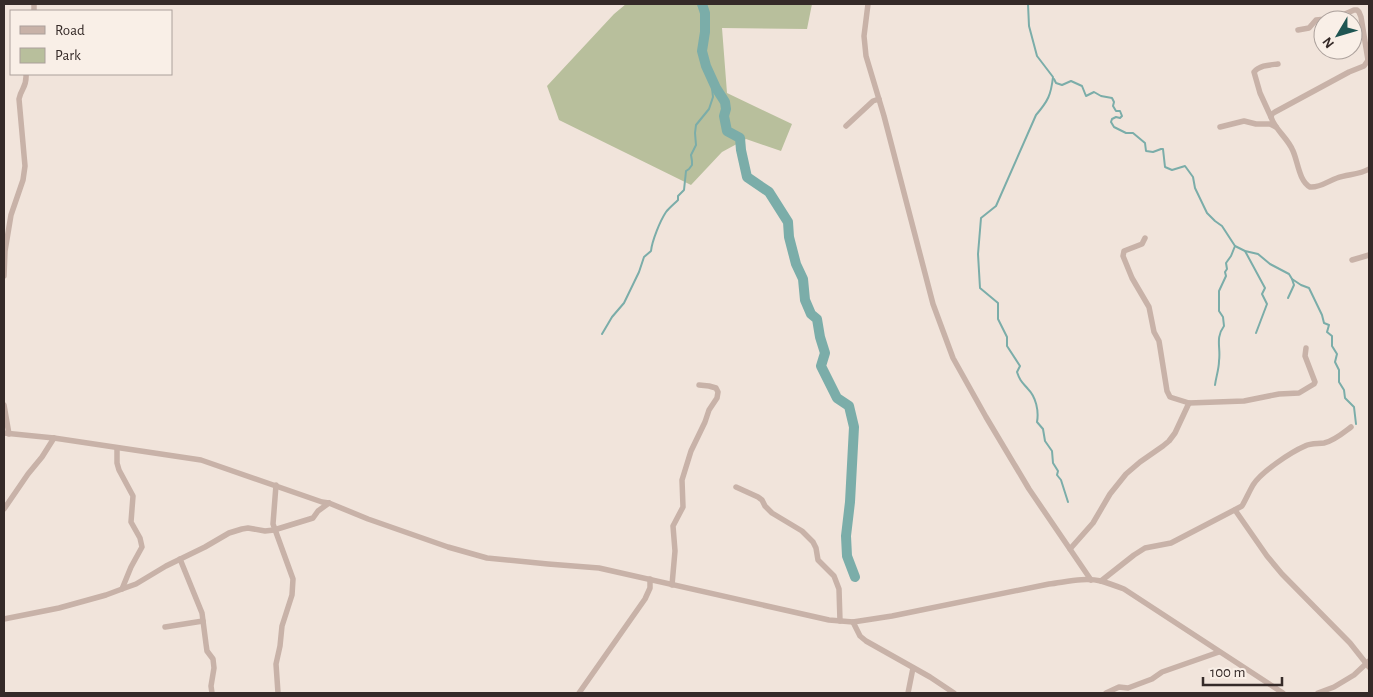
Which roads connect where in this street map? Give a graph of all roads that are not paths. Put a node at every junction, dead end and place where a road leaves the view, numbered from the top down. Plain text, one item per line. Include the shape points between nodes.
1 (868, 4) edge
2 (1298, 30) dead end
3 (1369, 60) edge
4 (1278, 64) dead end
5 (26, 75) edge
6 (879, 99) junction
7 (1271, 117) junction
8 (846, 126) dead end
9 (1220, 127) dead end
10 (1276, 127) junction
11 (1369, 169) edge
12 (1144, 238) dead end
13 (1369, 254) edge
14 (1352, 260) dead end
15 (4, 276) edge
16 (1306, 348) dead end
17 (698, 385) dead end
18 (1189, 403) junction
19 (4, 405) edge
20 (1351, 427) dead end
21 (6, 434) edge
22 (54, 438) junction
23 (117, 448) junction
24 (276, 485) junction
25 (736, 486) dead end
26 (329, 503) junction
27 (4, 509) edge
28 (1235, 510) junction
29 (274, 530) junction
30 (1070, 549) junction
31 (180, 559) junction
32 (650, 579) junction
33 (1090, 580) junction
34 (1101, 581) junction
35 (672, 585) junction
36 (122, 589) junction
37 (4, 618) edge
38 (203, 621) junction
39 (840, 621) junction
40 (854, 622) junction
41 (164, 627) dead end
42 (1219, 652) junction
43 (1368, 664) edge
44 (913, 668) junction
45 (212, 693) edge
46 (278, 693) edge
47 (579, 693) edge
48 (908, 693) edge
49 (954, 693) edge
50 (1106, 693) edge
51 (1283, 693) edge
52 (1318, 693) edge

1 - 6 street via 864,36 866,56
2 - 3 street via 1309,28 1316,20 1336,18 1357,10
3 - 7 street via 1364,66
4 - 7 street via 1254,72
5 - 15 street via 27,82 19,99 25,166 11,215
6 - 8 street via 872,101
6 - 30 street via 933,304 953,358 1020,474
7 - 10 street
9 - 10 street via 1244,121
10 - 11 street via 1290,144 1304,182 1310,187
12 - 18 street via 1142,244 1124,251 1123,256 1149,307 1159,341 1168,394
13 - 14 street
16 - 18 street via 1307,362 1315,382 1299,393 1244,401
17 - 35 street via 716,388 718,392 691,451 682,480 683,507 673,526
18 - 30 street via 1169,441 1126,474 1093,523
19 - 21 street
20 - 28 street via 1326,443 1306,445 1273,465 1262,474 1242,506
21 - 22 street
22 - 23 street
22 - 27 street
23 - 24 street via 201,460
23 - 36 street via 119,470 133,496 131,522 142,547
24 - 26 street
24 - 29 street via 272,518
25 - 39 street via 762,500 772,513 802,531 813,542 818,560 834,576 839,589
26 - 29 street via 313,518
26 - 32 street via 487,558 599,568
28 - 34 street via 1171,543 1145,548
28 - 43 street via 1266,556
29 - 31 street via 242,529
29 - 46 street via 293,579 276,664
30 - 33 street
31 - 36 street
31 - 38 street
32 - 35 street
32 - 47 street via 645,599
33 - 34 street
33 - 40 street via 1049,584
34 - 42 street via 1124,589
35 - 39 street
36 - 37 street via 53,609
38 - 41 street
38 - 45 street via 207,651 213,659
39 - 40 street
40 - 44 street via 866,641
42 - 50 street via 1128,688 1119,687
42 - 51 street
43 - 52 street via 1334,687
44 - 48 street
44 - 49 street

